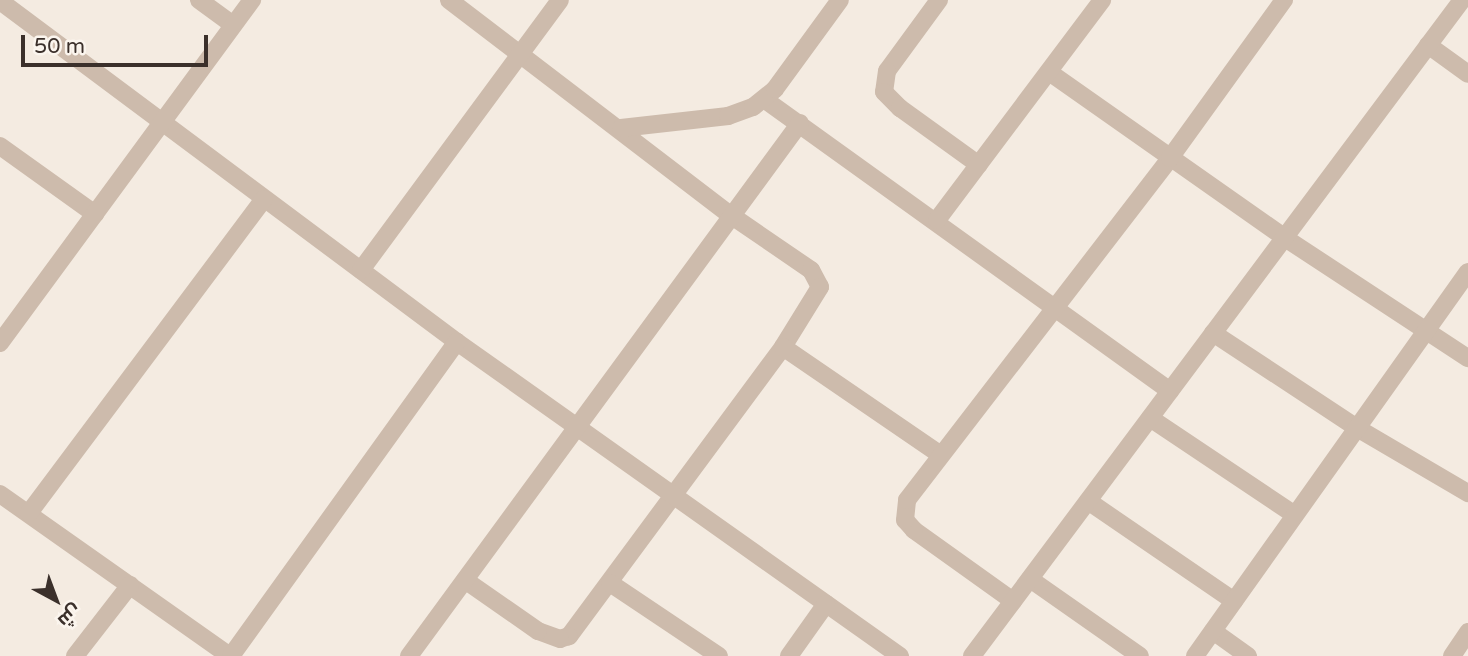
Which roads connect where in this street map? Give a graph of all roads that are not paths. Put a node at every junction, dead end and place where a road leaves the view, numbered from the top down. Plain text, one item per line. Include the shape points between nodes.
1 (199, 0) edge
2 (252, 0) edge
3 (449, 0) edge
4 (561, 0) edge
5 (840, 0) edge
6 (939, 0) edge
7 (1102, 0) edge
8 (1284, 0) edge
9 (0, 1) edge
10 (1453, 3) edge
11 (233, 25) junction
12 (1428, 45) junction
13 (522, 54) junction
14 (1049, 72) junction
15 (1468, 74) edge
16 (764, 99) junction
17 (163, 122) junction
18 (800, 123) junction
19 (621, 128) junction
20 (0, 146) edge
21 (1170, 158) junction
22 (979, 165) junction
23 (264, 199) junction
24 (95, 214) junction
25 (732, 216) junction
26 (937, 220) junction
27 (1285, 237) junction
28 (361, 270) junction
29 (1468, 272) edge
30 (1054, 305) junction
31 (1427, 329) junction
32 (1213, 332) junction
33 (457, 342) junction
34 (0, 343) edge
35 (783, 347) junction
36 (1468, 358) edge
37 (1170, 391) junction
38 (1150, 418) junction
39 (576, 427) junction
40 (1357, 428) junction
41 (939, 454) junction
42 (1468, 493) edge
43 (0, 494) edge
44 (671, 496) junction
45 (1088, 501) junction
46 (29, 513) junction
47 (1295, 515) junction
48 (1030, 579) junction
49 (465, 580) junction
50 (610, 583) junction
51 (130, 585) junction
52 (1013, 601) junction
53 (1234, 601) junction
54 (826, 604) junction
55 (1213, 631) junction
56 (1468, 632) edge
57 (75, 656) edge
58 (230, 656) edge
59 (409, 656) edge
60 (719, 656) edge
61 (789, 656) edge
62 (900, 656) edge
63 (972, 656) edge
64 (1140, 656) edge
65 (1195, 656) edge
66 (1248, 656) edge
67 (1452, 656) edge

1 - 11 street
2 - 11 street
3 - 13 street
4 - 13 street
5 - 16 street
6 - 22 street via 887,71 884,92
7 - 14 street
8 - 21 street
9 - 17 street
10 - 12 street
11 - 17 street
12 - 15 street
12 - 27 street
13 - 19 street
13 - 28 street
14 - 21 street
14 - 22 street
16 - 18 street
16 - 19 street via 728,116
17 - 23 street
17 - 24 street
18 - 25 street
18 - 26 street
19 - 25 street
20 - 24 street
21 - 27 street
21 - 30 street
22 - 26 street
23 - 28 street
23 - 46 street
24 - 34 street
25 - 35 street via 818,278 818,296
25 - 39 street
26 - 30 street
27 - 31 street
27 - 32 street
28 - 33 street
29 - 31 street
30 - 37 street
30 - 41 street
31 - 36 street
31 - 40 street
32 - 37 street
32 - 40 street
33 - 39 street
33 - 58 street
35 - 41 street
35 - 44 street
37 - 38 street
38 - 45 street
38 - 47 street
39 - 44 street
39 - 49 street
40 - 42 street
40 - 47 street
41 - 52 street via 907,500 905,520
43 - 46 street
44 - 50 street
44 - 54 street
45 - 48 street
45 - 53 street
46 - 51 street
47 - 53 street
48 - 52 street
48 - 64 street
49 - 50 street via 538,631 561,639 578,628
49 - 59 street
50 - 60 street
51 - 57 street
51 - 58 street
52 - 63 street
53 - 55 street
54 - 61 street
54 - 62 street
55 - 65 street
55 - 66 street
56 - 67 street

